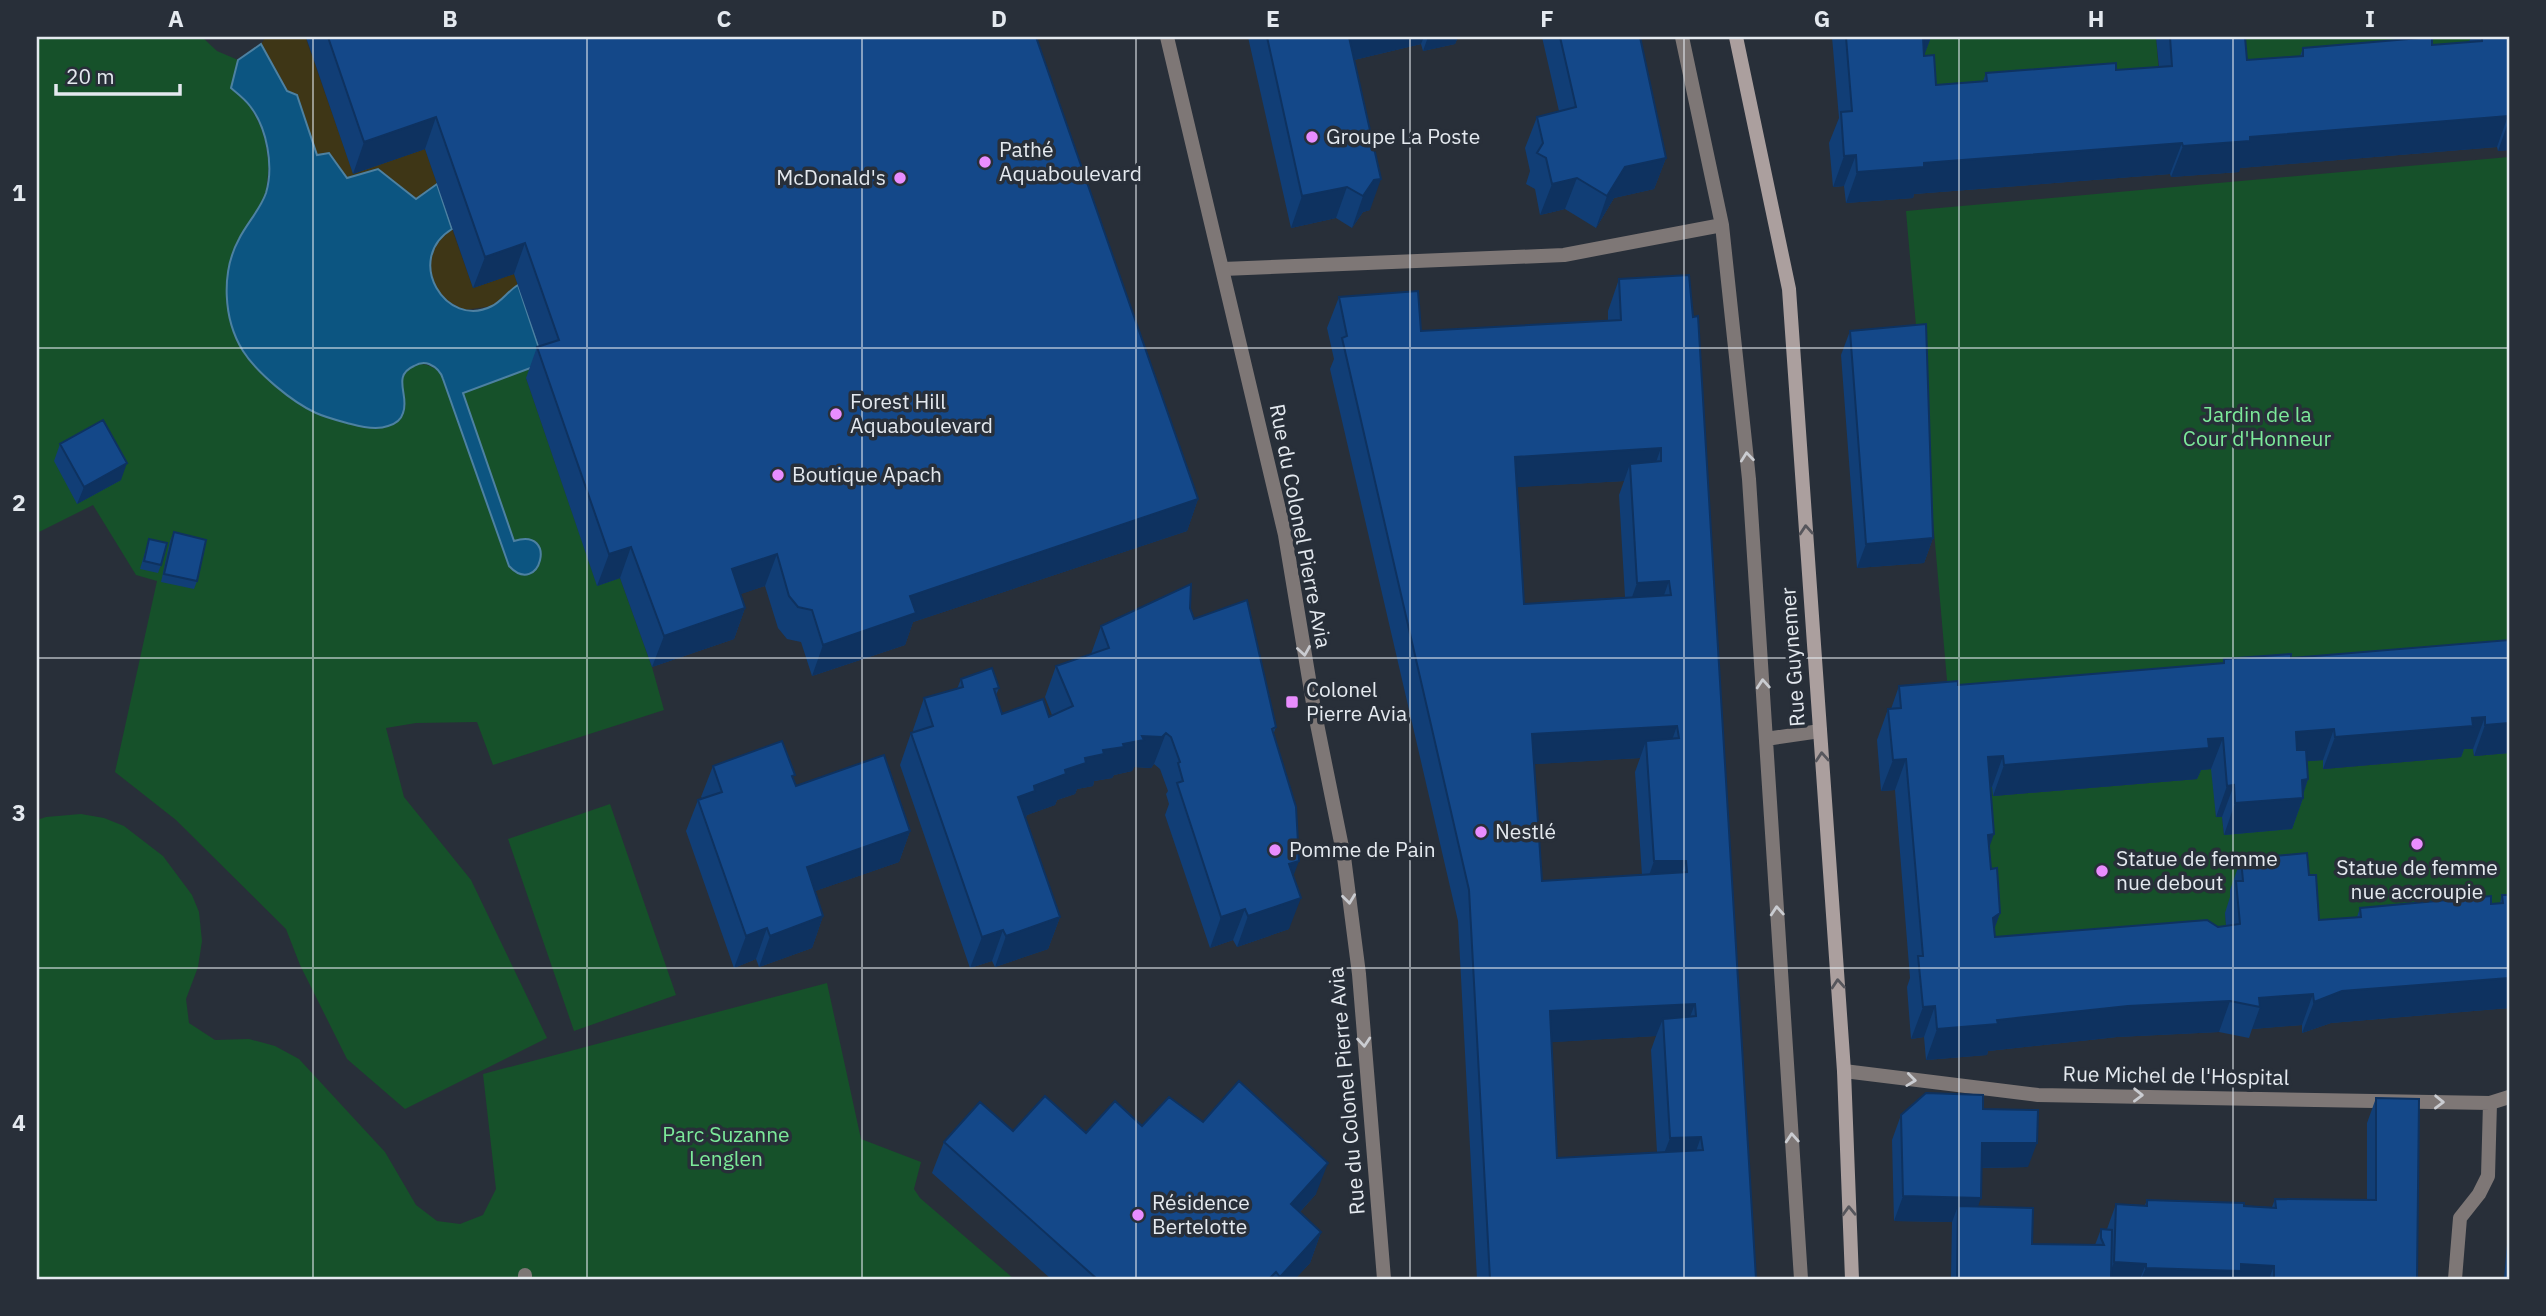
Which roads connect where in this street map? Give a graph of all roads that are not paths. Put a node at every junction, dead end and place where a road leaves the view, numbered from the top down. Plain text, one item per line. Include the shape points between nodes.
1 (1167, 37) edge
2 (1682, 37) edge
3 (1736, 37) edge
4 (1722, 225) junction
5 (1223, 268) junction
6 (1820, 731) junction
7 (1766, 739) junction
8 (1844, 1072) junction
9 (2509, 1097) edge
10 (2490, 1102) junction
11 (1384, 1279) edge
12 (1801, 1279) edge
13 (1852, 1279) edge
14 (2455, 1279) edge

1 - 5 street, Rue du Colonel Pierre Avia
2 - 4 street, Rue Guynemer
6 -> 3 main road, Rue Guynemer via 1789,289
4 - 5 street via 1564,255
7 -> 4 street, Rue Guynemer via 1749,480
5 -> 11 street, Rue du Colonel Pierre Avia via 1285,535 1347,883
6 - 7 street
8 -> 6 main road, Rue Guynemer
12 -> 7 street, Rue Guynemer
8 -> 10 street, Rue Michel de l'Hospital via 2038,1095
13 -> 8 main road, Rue Guynemer
9 - 10 street, Rue Michel de l'Hospital
10 - 14 street via 2488,1176 2460,1218

